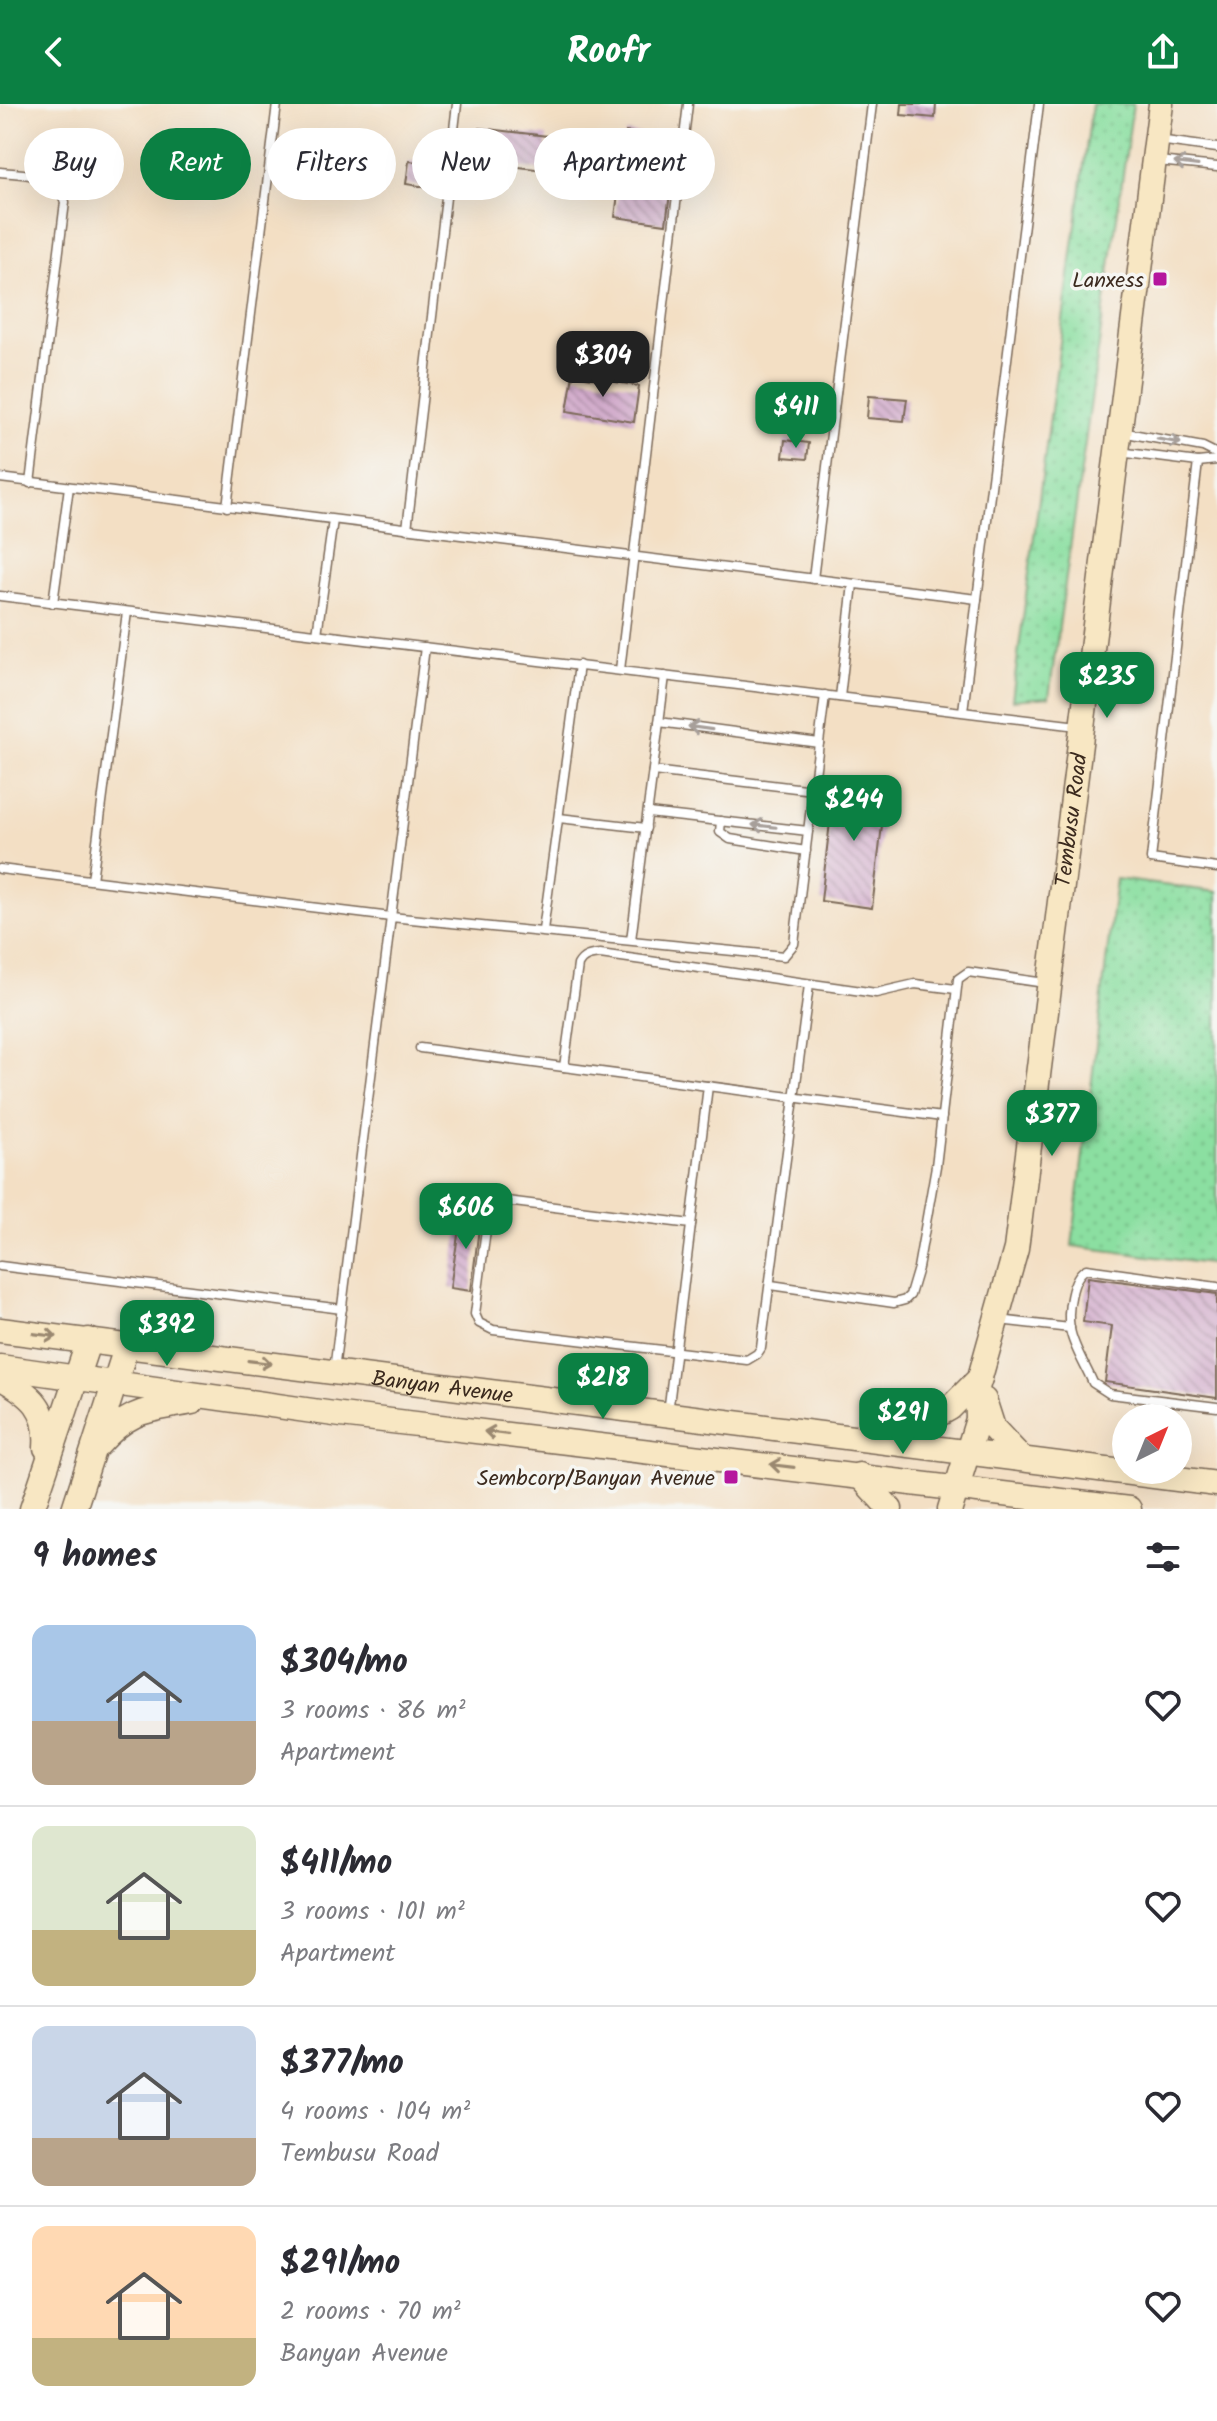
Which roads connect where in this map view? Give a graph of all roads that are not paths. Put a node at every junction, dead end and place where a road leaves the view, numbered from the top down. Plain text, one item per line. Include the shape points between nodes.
1 (277, 104) edge
2 (457, 104) edge
3 (688, 104) edge
4 (872, 104) edge
5 (1039, 104) edge
6 (1161, 104) edge
7 (1217, 148) edge
8 (1156, 150) junction
9 (1217, 167) edge
10 (0, 172) edge
11 (1119, 442) junction
12 (1217, 457) edge
13 (1198, 462) junction
14 (0, 478) edge
15 (30, 483) junction
16 (69, 487) junction
17 (227, 507) junction
18 (333, 520) junction
19 (407, 529) junction
20 (635, 557) junction
21 (813, 579) junction
22 (853, 584) junction
23 (0, 596) edge
24 (977, 599) junction
25 (53, 603) junction
26 (127, 612) junction
27 (317, 634) junction
28 (425, 647) junction
29 (579, 665) junction
30 (620, 670) junction
31 (665, 676) junction
32 (825, 695) junction
33 (840, 697) junction
34 (963, 711) junction
35 (659, 722) junction
36 (1082, 727) junction
37 (819, 743) junction
38 (653, 771) junction
39 (813, 790) junction
40 (648, 813) junction
41 (559, 818) junction
42 (721, 821) junction
43 (646, 828) junction
44 (808, 831) junction
45 (806, 851) junction
46 (1217, 868) edge
47 (0, 869) edge
48 (92, 880) junction
49 (391, 917) junction
50 (543, 930) junction
51 (631, 940) junction
52 (1050, 984) junction
53 (809, 985) junction
54 (956, 989) junction
55 (420, 1048) dead end
56 (564, 1067) junction
57 (708, 1086) junction
58 (795, 1097) junction
59 (942, 1117) junction
60 (691, 1224) junction
61 (0, 1266) edge
62 (771, 1285) junction
63 (1217, 1287) edge
64 (342, 1309) junction
65 (996, 1320) junction
66 (1070, 1328) junction
67 (0, 1330) edge
68 (89, 1340) junction
69 (127, 1345) junction
70 (675, 1353) junction
71 (0, 1367) edge
72 (334, 1371) junction
73 (0, 1377) edge
74 (76, 1378) junction
75 (978, 1383) junction
76 (114, 1385) junction
77 (214, 1398) junction
78 (1217, 1407) edge
79 (668, 1413) junction
80 (889, 1442) junction
81 (960, 1450) junction
82 (92, 1451) junction
83 (1021, 1458) junction
84 (44, 1467) junction
85 (859, 1475) junction
86 (1217, 1484) edge
87 (949, 1494) edge
88 (1022, 1495) junction
89 (32, 1509) edge
90 (74, 1509) edge
91 (890, 1509) edge
92 (933, 1509) edge
93 (992, 1509) edge
94 (1129, 1509) edge

1 - 17 lane
2 - 19 lane
3 - 20 lane
4 - 21 lane
5 - 24 lane
6 - 8 street, Tembusu Road
7 - 8 lane
9 -> 8 lane
8 - 11 street, Tembusu Road
10 - 15 lane via 45,177 60,188 65,202
11 -> 12 lane via 1203,447
11 - 13 lane
11 - 36 street, Tembusu Road
12 - 13 lane
13 - 46 lane via 1151,859
14 - 15 lane
15 - 16 lane
16 - 17 lane
16 - 25 lane
17 - 18 lane
18 - 19 lane
18 - 27 lane
19 - 20 lane
20 - 21 lane
20 - 30 lane
21 - 22 lane
22 - 24 lane
22 - 33 lane
23 - 25 lane
24 - 34 lane
25 - 26 lane
26 - 27 lane
26 - 48 lane
27 - 28 lane
28 - 29 lane
28 - 49 lane
29 - 30 lane
29 - 41 lane
30 - 31 lane
31 - 32 lane
31 - 35 lane
32 - 33 lane
32 - 37 lane
33 - 34 lane
34 - 36 lane
37 -> 35 lane
35 - 38 lane
36 - 52 street, Tembusu Road
37 - 39 lane
38 - 39 lane
38 - 40 lane
39 - 44 lane
40 - 42 lane
40 - 43 lane
41 - 43 lane
41 - 50 lane
44 -> 42 lane
42 - 45 lane via 720,832 730,839
43 - 51 lane
44 - 45 lane
45 - 51 lane via 794,944 784,956
47 - 48 lane
48 - 49 lane
49 - 50 lane
49 - 64 lane
50 - 51 lane
52 - 54 lane via 968,972 958,979
52 - 65 street, Tembusu Road via 1016,1249
53 - 54 lane via 876,993 915,984
53 - 56 lane via 589,955 578,965
53 - 58 lane
54 - 59 lane
55 - 56 lane
56 - 57 lane
57 - 58 lane
57 - 60 lane
58 - 59 lane
58 - 62 lane
59 - 62 lane via 918,1268 905,1300 894,1303
60 - 70 lane
60 - 70 lane via 490,1199 474,1306 479,1323 493,1330
61 - 64 lane
62 - 70 lane via 761,1348 752,1358
63 - 66 lane via 1086,1269 1073,1284
64 - 72 lane
65 - 66 lane
65 - 75 street, Tembusu Road
66 - 78 lane via 1099,1389
67 -> 68 street, Banyan Avenue
68 - 69 street, Banyan Avenue
68 - 74 street
69 -> 72 street, Banyan Avenue
69 - 76 street
70 - 79 lane
71 - 74 street, Banyan Avenue
72 - 79 street, Banyan Avenue
73 - 84 street via 25,1391 40,1408 47,1434
74 - 76 street, Banyan Avenue
74 - 84 street
75 - 80 street via 950,1408
75 - 81 street, Tembusu Road via 978,1419
75 - 83 street via 993,1428
76 - 77 street, Banyan Avenue
76 - 82 street
77 - 82 street via 130,1415
85 -> 77 street, Banyan Avenue
79 - 80 street, Banyan Avenue
80 - 81 street, Banyan Avenue
81 - 83 street, Banyan Avenue
81 - 87 street, Tembusu Road
82 - 90 street
83 - 86 street, Banyan Avenue
84 - 89 street
85 - 87 street, Banyan Avenue
85 - 91 street
87 - 88 street, Banyan Avenue
87 - 92 street, Tembusu Road
88 - 93 street
88 - 94 street, Banyan Avenue

